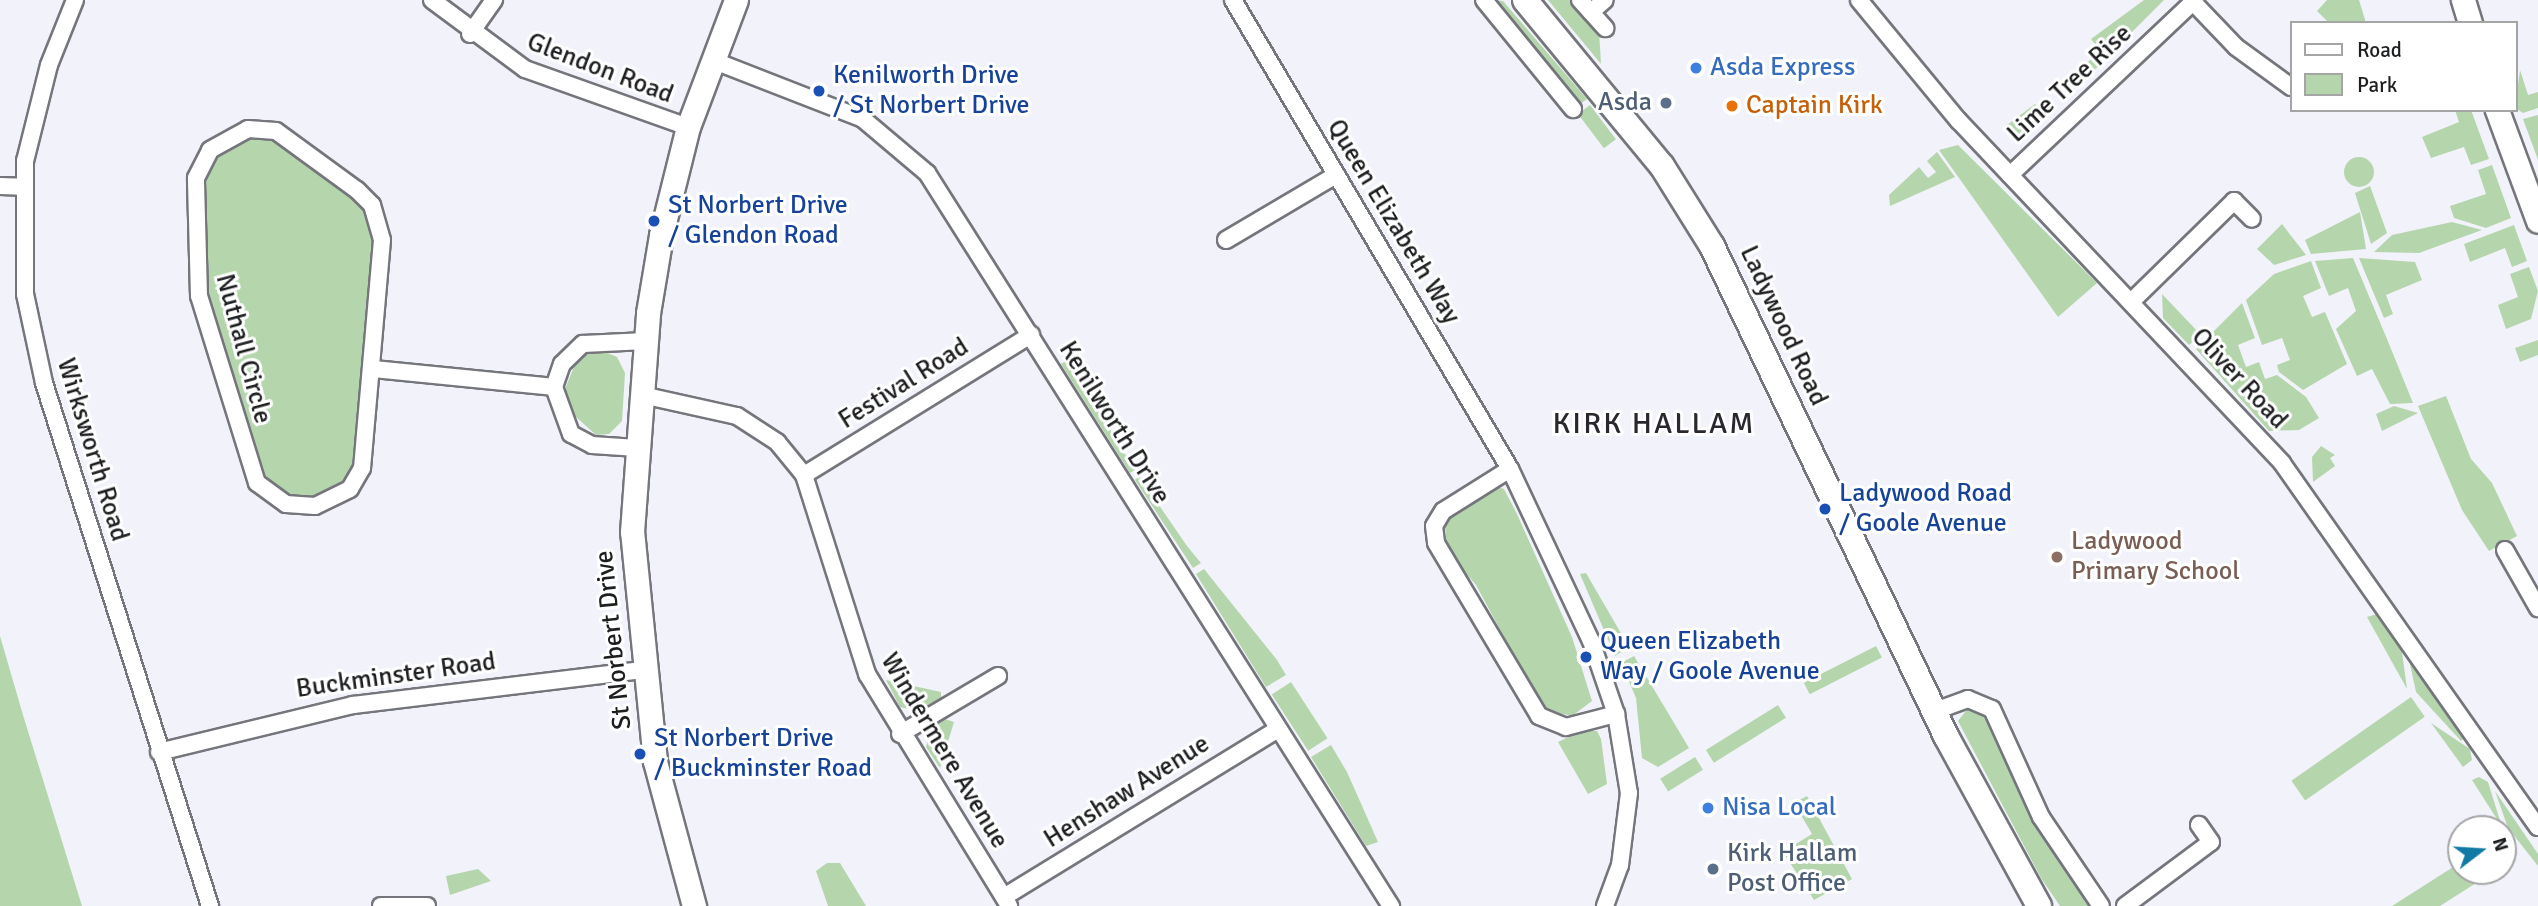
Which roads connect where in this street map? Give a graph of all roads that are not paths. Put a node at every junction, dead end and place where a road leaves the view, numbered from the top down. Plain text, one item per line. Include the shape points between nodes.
1 (75, 0) edge
2 (432, 0) edge
3 (494, 0) edge
4 (736, 0) edge
5 (1233, 0) edge
6 (1484, 0) edge
7 (1525, 0) edge
8 (1605, 0) edge
9 (1859, 0) edge
10 (2463, 0) edge
11 (2194, 1) edge
12 (1585, 6) edge
13 (2469, 21) edge
14 (1605, 28) dead end
15 (470, 34) junction
16 (712, 60) junction
17 (2288, 77) edge
18 (1573, 109) dead end
19 (2498, 112) edge
20 (688, 127) junction
21 (1336, 175) junction
22 (2010, 175) junction
23 (0, 186) edge
24 (23, 187) junction
25 (2252, 219) dead end
26 (2538, 221) edge
27 (1226, 240) dead end
28 (2132, 302) junction
29 (1031, 335) junction
30 (646, 341) junction
31 (374, 369) junction
32 (554, 387) junction
33 (642, 395) junction
34 (637, 448) junction
35 (1510, 469) junction
36 (804, 475) junction
37 (2504, 550) dead end
38 (2532, 584) edge
39 (2538, 608) edge
40 (643, 670) junction
41 (998, 676) dead end
42 (1935, 711) junction
43 (1616, 714) junction
44 (1277, 730) junction
45 (900, 734) junction
46 (159, 752) junction
47 (2199, 825) dead end
48 (2538, 827) edge
49 (1006, 902) edge
50 (210, 906) edge
51 (381, 906) edge
52 (426, 906) edge
53 (694, 906) edge
54 (1391, 906) edge
55 (1605, 906) edge
56 (2039, 906) edge
57 (2101, 906) edge
58 (2125, 906) edge

1 - 24 street, Wirksworth Road via 34,117
2 - 15 street, Glendon Road
3 - 15 street
4 - 16 street, St Norbert Drive
5 - 21 street, Queen Elizabeth Way
6 - 18 street via 1555,99
7 - 42 main road, Ladywood Road via 1662,166 1712,246
8 - 12 street
9 - 22 street, Oliver Road
10 - 13 street
11 - 17 street via 2236,47
11 - 22 street, Lime Tree Rise
12 - 14 street
15 - 20 street, Glendon Road via 555,82
16 - 20 street, St Norbert Drive
16 - 29 street, Kenilworth Drive via 811,96 889,136 927,173
19 - 26 street
20 - 30 street, St Norbert Drive via 661,235
21 - 27 street
21 - 35 street, Queen Elizabeth Way
22 - 28 street, Oliver Road
23 - 24 street
24 - 46 street, Wirksworth Road via 25,294 44,383
25 - 28 street via 2234,201
28 - 48 street, Oliver Road via 2282,463
29 - 36 street, Festival Road
29 - 44 street, Kenilworth Drive
30 - 32 street via 583,344 562,364
30 - 33 street, St Norbert Drive
31 - 31 street, Nuthall Circle via 362,468 350,489 315,506 286,504 267,493 252,471 227,393 195,264 196,178 204,157 222,139 248,129 275,131 372,205 383,255
31 - 32 street
32 - 34 street via 571,434 592,445
33 - 34 street, St Norbert Drive
33 - 36 street, Windermere Avenue via 737,416 777,442
34 - 40 street, St Norbert Drive via 632,532
35 - 43 street, Queen Elizabeth Way via 1561,569
35 - 43 street via 1443,511 1434,526 1436,543 1539,716 1570,726
36 - 45 street, Windermere Avenue via 821,517 845,620
37 - 38 street
38 - 39 street
40 - 46 street, Buckminster Road via 353,705
40 - 53 street, St Norbert Drive via 655,761
41 - 45 street
42 - 56 main road, Ladywood Road
42 - 57 street via 1968,699 1992,709 2040,817
43 - 55 street, Queen Elizabeth Way via 1628,816
44 - 49 street, Henshaw Avenue
44 - 54 street, Kenilworth Drive
45 - 49 street, Windermere Avenue
46 - 50 street, Wirksworth Road
47 - 58 street via 2211,842
51 - 52 street

